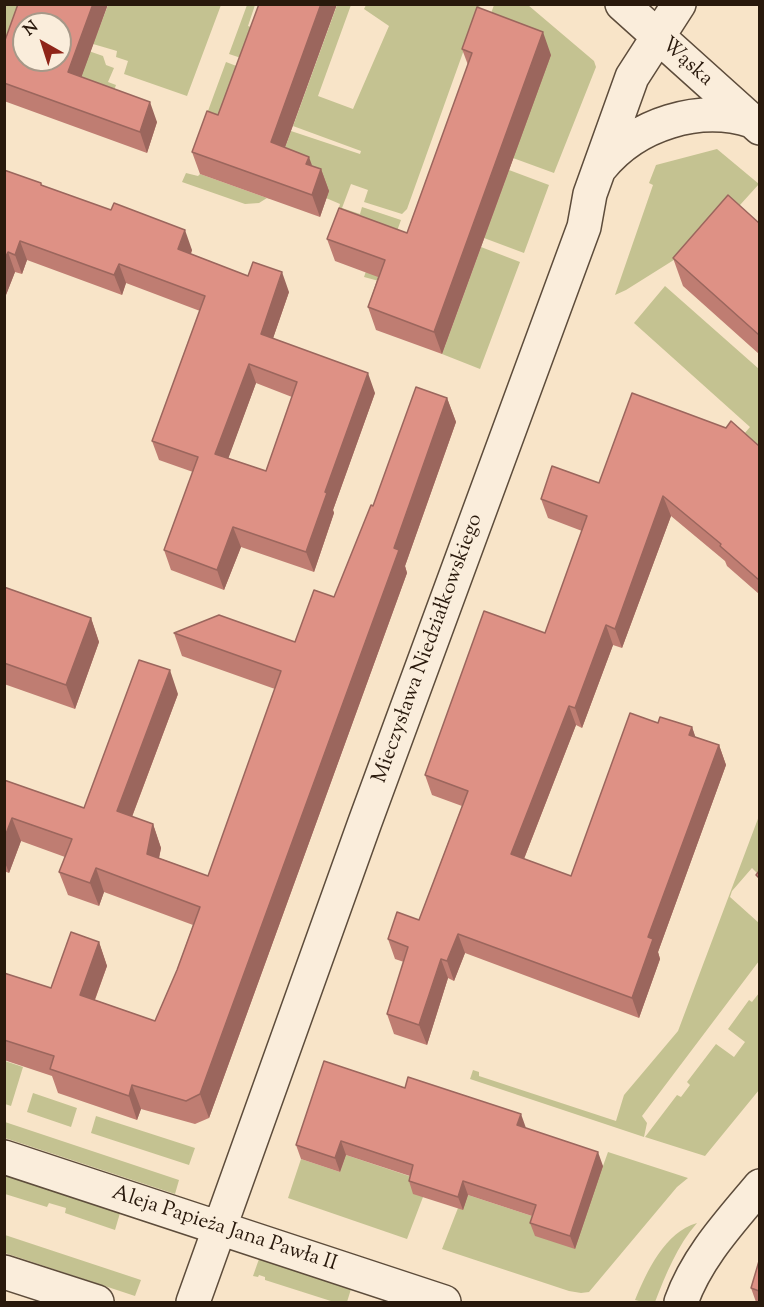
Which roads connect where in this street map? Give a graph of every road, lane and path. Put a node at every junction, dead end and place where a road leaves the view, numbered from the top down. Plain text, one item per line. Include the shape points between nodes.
1 (622, 4) edge
2 (679, 4) edge
3 (657, 37) junction
4 (756, 125) edge
5 (599, 170) junction
6 (4, 1157) edge
7 (759, 1186) edge
8 (219, 1228) junction
9 (4, 1272) edge
10 (97, 1302) edge
11 (193, 1302) edge
12 (444, 1302) edge
13 (681, 1302) edge

1 - 3 street, Wąska
2 - 3 street, Mieczysława Niedziałkowskiego
3 - 4 street, Wąska
3 - 5 street, Mieczysława Niedziałkowskiego via 632,77
4 - 5 street, Wąska via 714,116 664,123 632,139
5 - 8 street, Mieczysława Niedziałkowskiego via 584,227
6 - 8 street, Aleja Papieża Jana Pawła II
7 - 13 street via 707,1251
8 - 11 street, Mieczysława Niedziałkowskiego
8 - 12 street, Aleja Papieża Jana Pawła II
9 - 10 street

